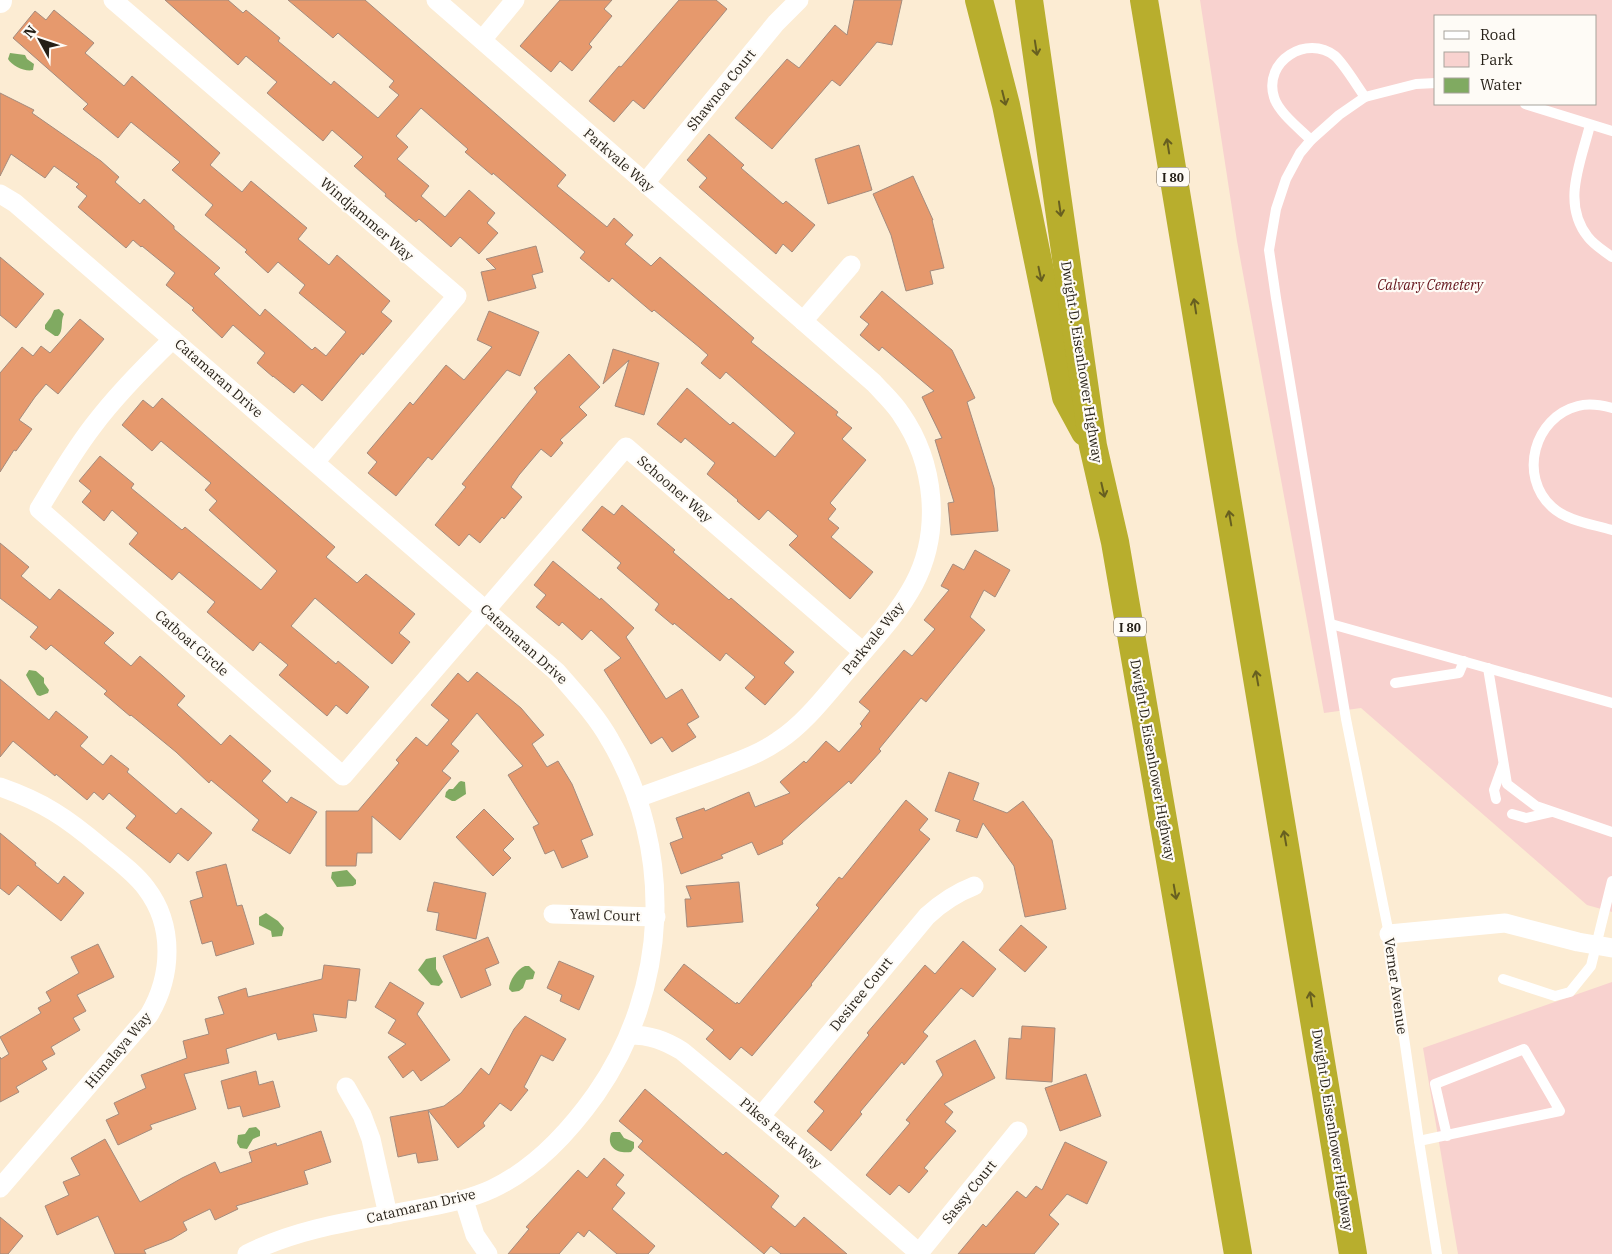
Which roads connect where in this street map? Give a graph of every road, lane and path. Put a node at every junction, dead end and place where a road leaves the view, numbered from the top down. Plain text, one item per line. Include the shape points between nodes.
1 (113, 0) edge
2 (436, 0) edge
3 (515, 0) edge
4 (799, 0) edge
5 (979, 0) edge
6 (1029, 0) edge
7 (1144, 0) edge
8 (482, 40) junction
9 (1434, 83) edge
10 (1365, 97) junction
11 (1528, 105) edge
12 (1590, 125) junction
13 (1612, 131) edge
14 (1312, 140) junction
15 (645, 183) junction
16 (0, 194) edge
17 (1612, 256) edge
18 (852, 265) dead end
19 (803, 321) junction
20 (174, 339) junction
21 (1612, 408) edge
22 (1093, 446) junction
23 (315, 462) junction
24 (1612, 530) edge
25 (486, 610) junction
26 (1331, 624) junction
27 (863, 652) junction
28 (1464, 661) junction
29 (1488, 668) junction
30 (1395, 683) dead end
31 (1612, 703) edge
32 (1504, 764) junction
33 (0, 787) edge
34 (637, 798) junction
35 (1496, 799) dead end
36 (1552, 812) junction
37 (1512, 814) dead end
38 (1612, 832) edge
39 (1612, 881) edge
40 (974, 886) dead end
41 (1608, 912) edge
42 (554, 914) dead end
43 (656, 917) junction
44 (1389, 934) junction
45 (1604, 947) edge
46 (1503, 979) dead end
47 (630, 1035) junction
48 (346, 1087) dead end
49 (761, 1116) junction
50 (1018, 1132) dead end
51 (1447, 1136) junction
52 (1419, 1141) junction
53 (0, 1188) edge
54 (464, 1200) junction
55 (388, 1215) junction
56 (248, 1254) edge
57 (488, 1254) edge
58 (919, 1254) edge
59 (1238, 1254) edge
60 (1353, 1254) edge
61 (1437, 1254) edge

1 - 23 street, Windjammer Way via 456,296
2 - 8 street, Parkvale Way
3 - 8 street
4 - 15 street, Shawnoa Court via 776,23
5 -> 22 highway via 1006,105 1066,397
6 -> 22 highway, Dwight D. Eisenhower Highway / I 80
60 -> 7 highway, Dwight D. Eisenhower Highway / I 80
8 - 15 street, Parkvale Way
9 - 10 lane via 1416,84
10 - 14 lane
10 - 14 lane via 1336,57 1326,51 1301,49 1290,54 1275,72 1272,84 1274,97 1279,108
11 - 12 lane
12 - 13 lane
12 - 17 lane via 1573,200 1577,221 1589,239
14 - 26 lane, Verner Avenue via 1300,153 1286,179 1276,209 1269,250
15 - 19 street, Parkvale Way
16 - 20 street, Catamaran Drive via 15,203
18 - 19 street
19 - 27 street, Parkvale Way via 894,404 917,441 929,483 931,527 920,570 899,609
20 - 23 street, Catamaran Drive
20 - 25 street, Catboat Circle via 120,392 93,426 39,509 343,776
21 - 24 lane via 1587,405 1562,412 1541,434 1534,449 1533,465 1540,492 1552,507 1568,517
22 -> 59 highway, Dwight D. Eisenhower Highway / I 80 via 1115,542
23 - 25 street, Catamaran Drive
25 - 27 street, Schooner Way via 626,447
25 - 34 street, Catamaran Drive via 558,672 591,711 614,746
26 - 28 lane
26 - 44 lane, Verner Avenue via 1346,719
27 - 34 street, Parkvale Way via 810,713 777,742 751,757
28 - 29 lane
28 - 30 lane via 1459,673
29 - 31 lane
29 - 32 lane
32 - 35 lane via 1494,790
32 - 36 lane via 1507,784 1536,806
33 - 53 street, Himalaya Way via 28,797 70,821 134,875 154,900 164,924 167,964 156,1003 145,1020
34 - 43 street, Catamaran Drive via 651,850
36 - 37 lane via 1526,818
36 - 38 lane
39 - 41 lane
40 - 49 street, Desiree Court via 927,916
41 - 45 lane
42 - 43 street, Yawl Court
43 - 47 street, Catamaran Drive via 650,969
44 - 45 street via 1505,923
44 - 52 lane, Verner Avenue
45 - 46 lane via 1570,992 1555,996
47 - 49 street, Pikes Peak Way via 658,1038 682,1051
47 - 54 street, Catamaran Drive via 606,1079 561,1137 516,1176
48 - 55 street via 362,1115 370,1139
49 - 58 street, Pikes Peak Way
50 - 58 street, Sassy Court
51 - 51 lane via 1560,1111 1524,1050 1435,1084
51 - 52 lane
52 - 61 lane, Verner Avenue
54 - 55 street, Catamaran Drive
54 - 57 street via 470,1221
55 - 56 street, Catamaran Drive via 308,1231

